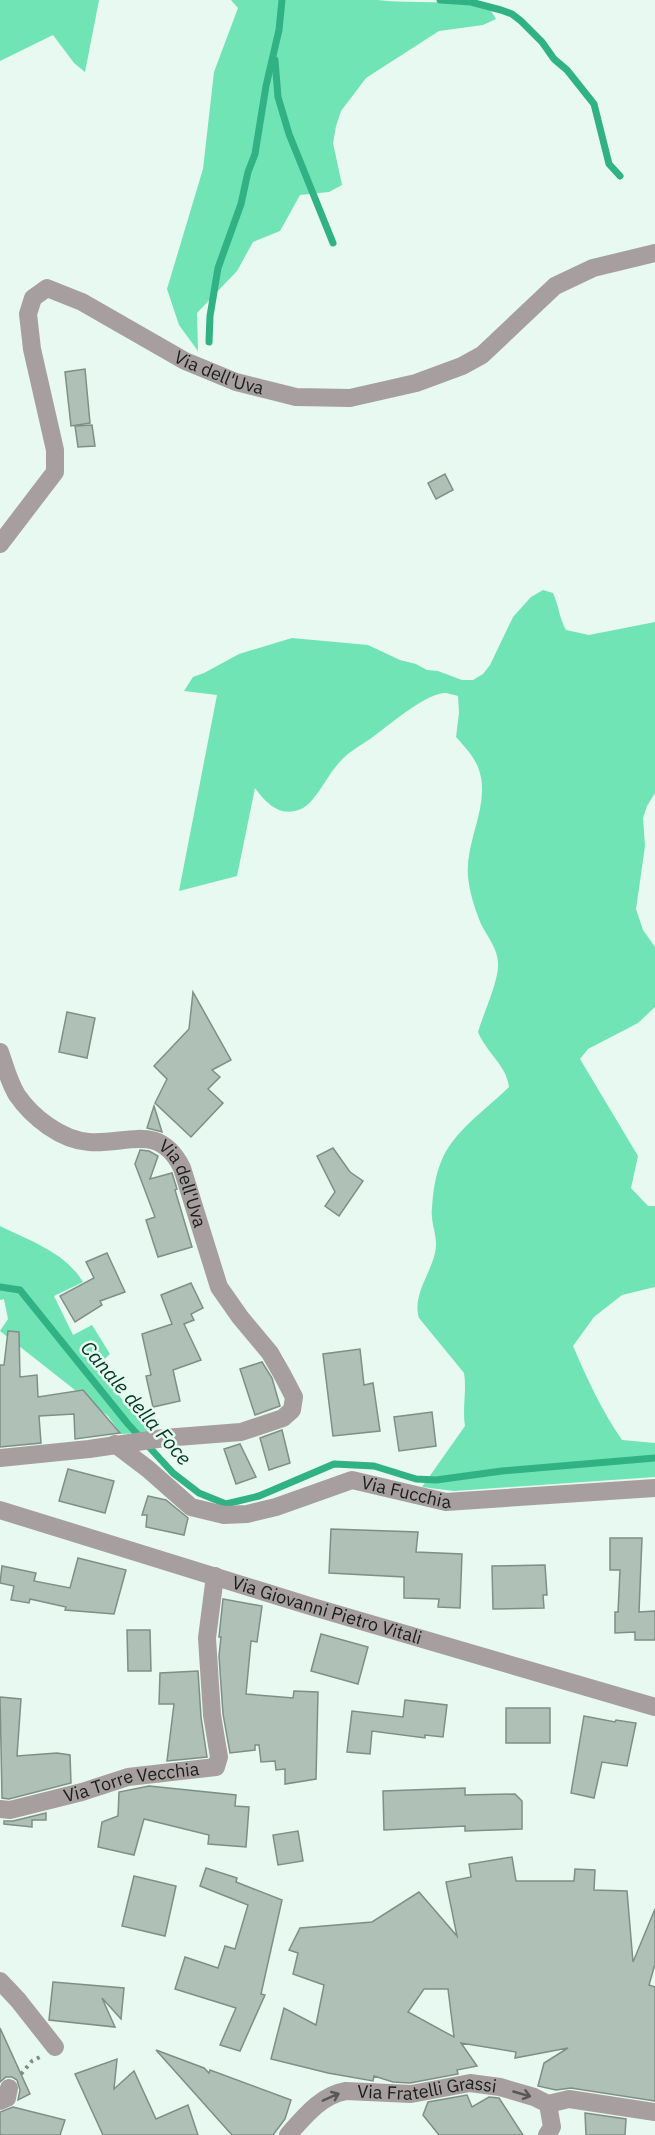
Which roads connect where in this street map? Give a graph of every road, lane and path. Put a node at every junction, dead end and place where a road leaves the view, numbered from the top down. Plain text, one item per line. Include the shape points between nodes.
1 (655, 253) edge
2 (0, 544) edge
3 (0, 1052) edge
4 (119, 1444) junction
5 (0, 1458) edge
6 (655, 1488) edge
7 (0, 1510) edge
8 (216, 1576) junction
9 (655, 1707) edge
10 (0, 1809) edge
11 (0, 1981) edge
12 (56, 2048) joint
13 (4, 2095) edge
14 (548, 2104) junction
15 (655, 2112) edge
16 (288, 2135) edge
17 (547, 2135) edge

1 - 2 street, Via dell'Uva via 593,267 555,286 482,355 462,366 416,383 350,398 296,397 236,382 185,361 82,302 47,288 33,298 28,314 55,450 55,471
3 - 4 street, Via dell'Uva via 16,1094 33,1113 64,1134 88,1142 148,1138 175,1154 219,1287 270,1353 294,1397 292,1410 283,1418 241,1432
4 - 5 street
4 - 6 street, Via Fucchia via 191,1507 224,1515 276,1507 352,1480 446,1502
7 - 8 street, Via Giovanni Pietro Vitali
8 - 9 street, Via Giovanni Pietro Vitali
8 - 10 street, Via Torre Vecchia via 207,1638 219,1757 216,1767 128,1778 10,1810
11 - 12 street
12 - 13 path via 33,2061
14 - 15 street via 569,2099
16 -> 14 street, Via Fratelli Grassi via 321,2101 346,2091 411,2094 470,2084 500,2087
14 - 17 street via 552,2127

